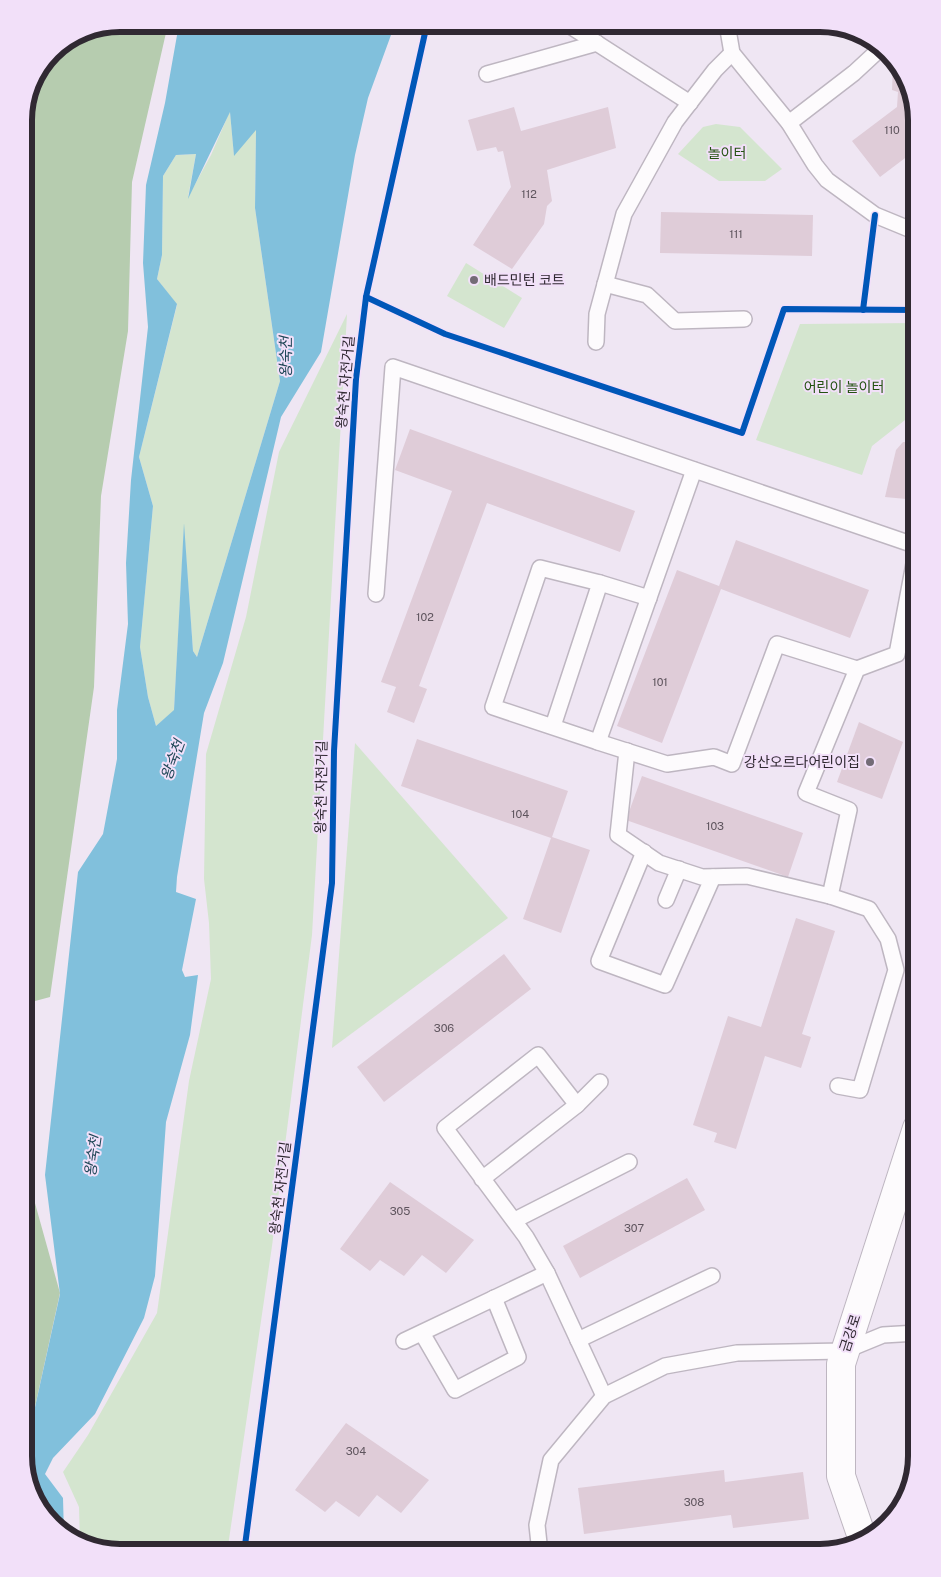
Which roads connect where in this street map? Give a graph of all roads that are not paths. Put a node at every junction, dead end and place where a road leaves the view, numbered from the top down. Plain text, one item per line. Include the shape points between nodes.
1 (581, 33) edge
2 (729, 33) edge
3 (597, 43) junction
4 (877, 52) edge
5 (732, 53) junction
6 (486, 74) dead end
7 (690, 103) junction
8 (788, 123) junction
9 (908, 228) edge
10 (605, 284) junction
11 (744, 319) dead end
12 (596, 342) dead end
13 (694, 470) junction
14 (908, 544) edge
15 (600, 583) junction
16 (376, 594) dead end
17 (908, 595) edge
18 (649, 598) junction
19 (857, 669) junction
20 (554, 726) junction
21 (598, 742) junction
22 (627, 751) junction
23 (644, 852) junction
24 (680, 869) junction
25 (713, 877) junction
26 (830, 896) junction
27 (666, 900) dead end
28 (600, 1082) dead end
29 (838, 1086) dead end
30 (577, 1105) junction
31 (908, 1155) edge
32 (629, 1162) dead end
33 (482, 1179) junction
34 (515, 1220) junction
35 (547, 1273) junction
36 (712, 1276) dead end
37 (494, 1298) junction
38 (422, 1333) junction
39 (908, 1334) edge
40 (578, 1340) junction
41 (404, 1342) dead end
42 (844, 1351) junction
43 (604, 1396) junction
44 (861, 1534) edge
45 (539, 1544) edge

1 - 3 lane
2 - 5 lane
3 - 6 lane
3 - 7 lane
4 - 8 lane
5 - 7 lane
5 - 8 lane
7 - 10 lane via 675,122 624,214
8 - 9 lane via 827,180 875,215
10 - 11 lane via 647,295 675,321
10 - 12 lane via 597,314
13 - 14 lane
13 - 16 lane via 393,367
13 - 18 lane
15 - 18 lane
15 - 20 lane
15 - 20 lane via 540,568 493,707
17 - 19 lane via 897,654
18 - 21 lane
19 - 22 lane via 777,644 732,764 714,757 667,764
19 - 26 lane via 806,793 849,810
20 - 21 lane
21 - 22 lane
22 - 23 lane via 618,835
23 - 24 lane via 659,863
23 - 25 lane via 599,961 665,985
24 - 25 lane via 702,877
24 - 27 lane
25 - 26 lane via 746,876
26 - 29 lane via 869,910 888,939 896,970 860,1090
28 - 30 lane
30 - 33 lane
30 - 33 lane via 538,1055 445,1128
31 - 42 street, 금강로
32 - 34 lane
33 - 34 lane
34 - 35 lane
35 - 37 lane
35 - 40 lane
36 - 40 lane
37 - 38 lane
37 - 38 lane via 518,1357 456,1390
38 - 41 lane
39 - 42 lane via 883,1335
40 - 43 lane
42 - 43 lane via 737,1353 674,1364
42 - 44 street, 금강로 via 841,1364 841,1476
43 - 45 lane via 551,1460 537,1525

